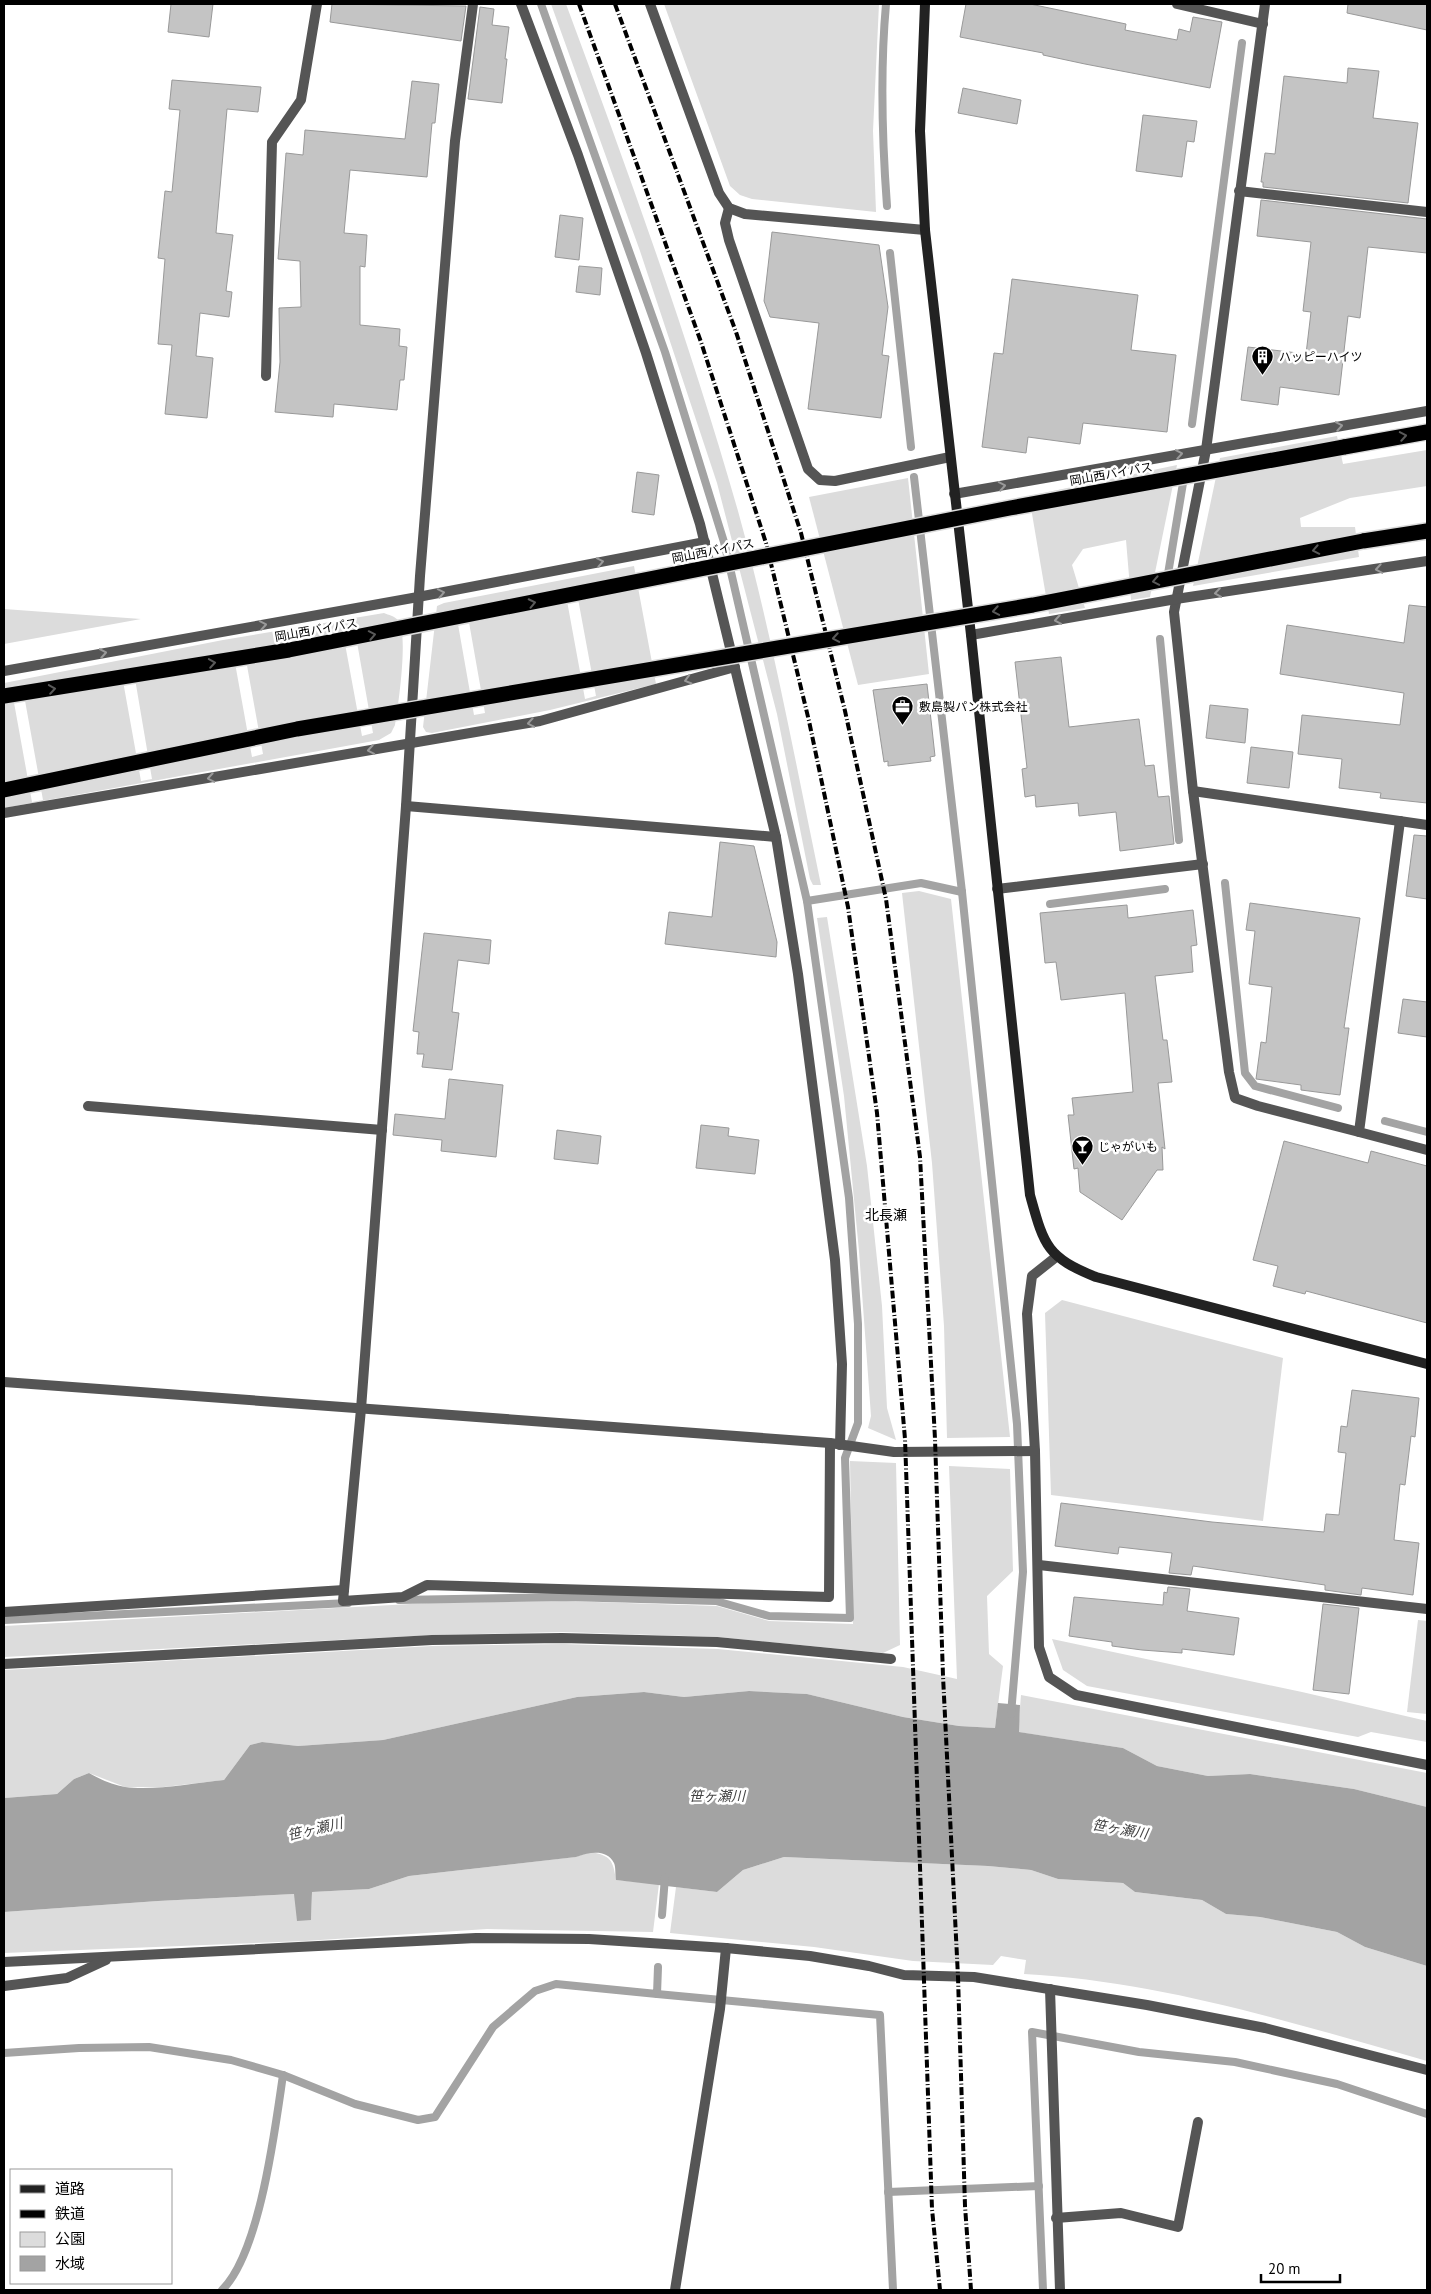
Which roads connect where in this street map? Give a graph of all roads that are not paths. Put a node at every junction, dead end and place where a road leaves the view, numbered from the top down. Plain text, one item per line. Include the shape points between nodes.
1 (317, 4) edge
2 (473, 4) edge
3 (521, 4) edge
4 (650, 4) edge
5 (925, 4) edge
6 (1177, 4) edge
7 (1265, 4) edge
8 (1263, 24) junction
9 (1239, 191) junction
10 (729, 208) junction
11 (1427, 212) edge
12 (925, 230) junction
13 (266, 376) dead end
14 (1427, 411) edge
15 (1427, 432) edge
16 (1206, 450) junction
17 (950, 457) junction
18 (954, 494) junction
19 (1427, 531) edge
20 (705, 542) junction
21 (1427, 561) edge
22 (418, 597) junction
23 (1176, 599) junction
24 (971, 636) junction
25 (735, 667) junction
26 (4, 671) edge
27 (4, 696) edge
28 (408, 744) junction
29 (4, 790) edge
30 (1193, 792) junction
31 (406, 806) junction
32 (4, 813) edge
33 (1400, 821) junction
34 (1427, 825) edge
35 (776, 837) junction
36 (1202, 864) junction
37 (997, 889) junction
38 (88, 1106) dead end
39 (382, 1130) junction
40 (1359, 1132) junction
41 (1427, 1150) edge
42 (1056, 1257) junction
43 (1427, 1364) edge
44 (4, 1382) edge
45 (361, 1409) junction
46 (838, 1445) junction
47 (1031, 1451) junction
48 (1039, 1566) junction
49 (344, 1590) junction
50 (1427, 1609) edge
51 (4, 1612) edge
52 (891, 1659) dead end
53 (4, 1664) edge
54 (1427, 1765) edge
55 (726, 1948) junction
56 (110, 1958) junction
57 (4, 1962) edge
58 (4, 1986) edge
59 (1050, 1989) junction
60 (1427, 2070) edge
61 (1198, 2122) dead end
62 (1056, 2218) junction
63 (675, 2290) edge
64 (1060, 2290) edge

1 - 13 street via 300,100 272,142
2 - 22 street via 455,141
3 - 20 street via 578,155 646,353
4 - 10 street via 718,193
5 - 12 street via 920,131
6 - 8 street
7 - 8 street
8 - 9 street
9 - 11 street
9 - 16 street
10 - 12 street via 745,214
10 - 17 street via 725,223 729,240 808,469 820,480 835,481
12 - 17 street
16 -> 14 street
27 -> 15 highway, 岡山西バイパス, bridge via 290,650 1010,508
18 -> 16 street
16 - 23 street
17 - 18 street
18 - 24 street
19 -> 29 highway, bridge via 1023,607 297,729
22 -> 20 street
20 - 25 street
21 -> 23 street
26 -> 22 street
22 - 28 street
23 -> 24 street
23 - 30 street via 1174,612
24 - 37 street
25 -> 28 street via 540,721
25 - 35 street
28 - 31 street
28 -> 32 street
30 - 33 street
30 - 36 street
31 - 35 street
31 - 39 street
33 - 34 street
33 - 40 street
35 - 46 street via 798,974 835,1260 842,1364
36 - 37 street
36 - 40 street via 1235,1098
37 - 42 street via 1030,1195 1041,1233
38 - 39 street
39 - 45 street
40 - 41 street
42 - 43 street via 1096,1277
42 - 47 street via 1032,1276 1027,1314
44 - 45 street
45 - 46 street
45 - 49 street
46 - 47 street via 894,1452
46 - 49 street via 829,1596 427,1585 403,1597 343,1601
47 - 48 street
48 - 50 street
48 - 54 street via 1039,1647 1049,1677 1076,1695
49 - 51 street
52 - 53 street via 717,1642 562,1638 432,1640
55 - 56 street via 589,1938 476,1938
55 - 59 street via 810,1956 904,1975 974,1977
55 - 63 street via 720,2009
56 - 57 street
56 - 58 street via 67,1978
59 - 60 street via 1147,2004 1265,2028
59 - 62 street
61 - 62 street via 1178,2228 1121,2213
62 - 64 street

